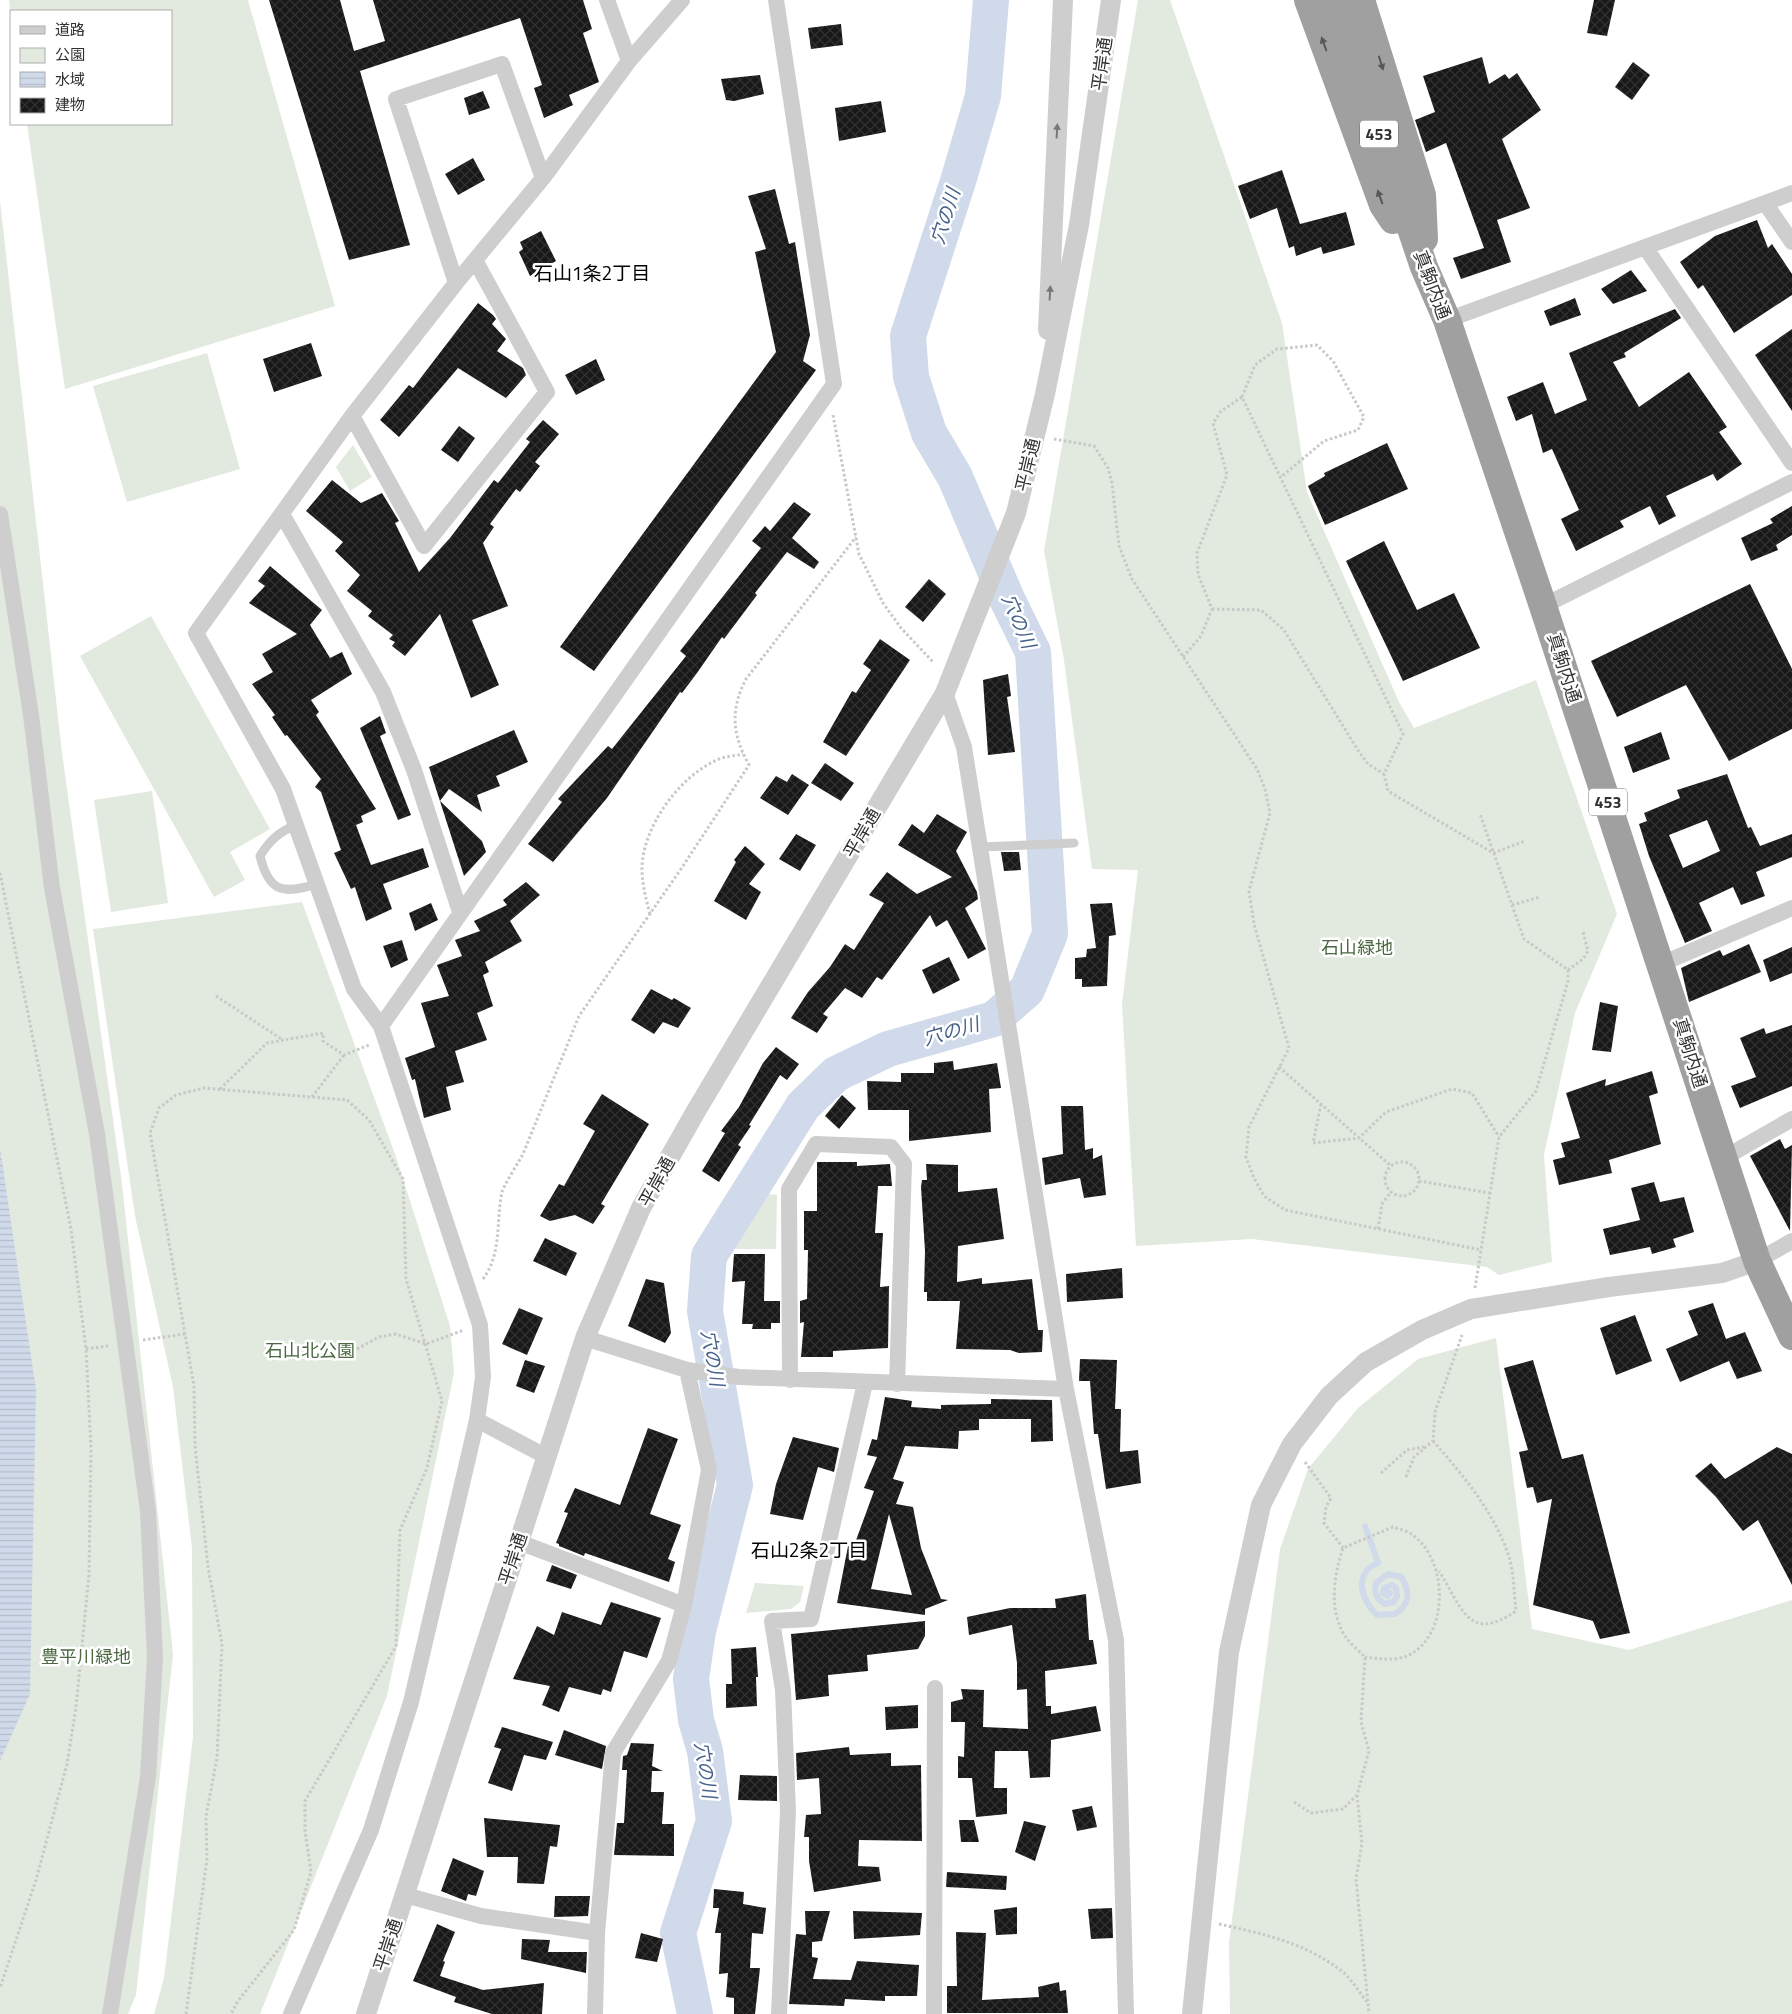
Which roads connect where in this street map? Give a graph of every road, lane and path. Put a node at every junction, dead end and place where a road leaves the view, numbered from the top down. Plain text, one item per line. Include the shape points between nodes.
1 (607, 0) edge
2 (682, 0) edge
3 (776, 0) edge
4 (1063, 0) edge
5 (1112, 0) edge
6 (1308, 0) edge
7 (1334, 0) edge
8 (1361, 0) edge
9 (629, 61) junction
10 (544, 178) junction
11 (1792, 193) edge
12 (1765, 203) junction
13 (1792, 242) edge
14 (1645, 247) junction
15 (475, 260) junction
16 (1424, 268) junction
17 (456, 283) junction
18 (1446, 320) junction
19 (1045, 394) junction
20 (1242, 397) junction
21 (833, 414) dead end
22 (352, 416) junction
23 (1035, 436) junction
24 (1792, 463) edge
25 (1280, 477) junction
26 (1792, 482) edge
27 (0, 514) edge
28 (282, 514) junction
29 (856, 537) junction
30 (1543, 606) junction
31 (1212, 609) junction
32 (1183, 657) junction
33 (934, 663) dead end
34 (944, 693) junction
35 (743, 754) junction
36 (1384, 774) junction
37 (1480, 814) dead end
38 (296, 825) junction
39 (1526, 841) dead end
40 (1074, 843) dead end
41 (980, 847) junction
42 (1493, 853) junction
43 (0, 873) edge
44 (317, 884) junction
45 (1540, 897) dead end
46 (1512, 905) junction
47 (1792, 908) edge
48 (460, 912) junction
49 (650, 914) junction
50 (1583, 932) dead end
51 (1661, 964) junction
52 (1568, 970) junction
53 (216, 996) dead end
54 (383, 1032) junction
55 (284, 1040) junction
56 (344, 1055) junction
57 (1280, 1067) junction
58 (220, 1090) junction
59 (312, 1097) junction
60 (1321, 1104) junction
61 (1792, 1119) edge
62 (1499, 1137) junction
63 (1359, 1138) junction
64 (1724, 1158) junction
65 (1391, 1166) junction
66 (1419, 1181) junction
67 (1391, 1192) junction
68 (1490, 1193) junction
69 (1378, 1230) junction
70 (1792, 1241) edge
71 (1481, 1250) junction
72 (1757, 1261) junction
73 (470, 1297) junction
74 (1471, 1308) junction
75 (480, 1325) junction
76 (1792, 1336) edge
77 (585, 1338) junction
78 (426, 1344) junction
79 (357, 1349) dead end
80 (694, 1371) junction
81 (790, 1380) junction
82 (864, 1383) junction
83 (897, 1384) junction
84 (1066, 1390) junction
85 (477, 1420) junction
86 (1433, 1441) junction
87 (1292, 1444) junction
88 (1426, 1447) junction
89 (547, 1457) junction
90 (1381, 1473) dead end
91 (1406, 1477) dead end
92 (519, 1542) junction
93 (1343, 1548) junction
94 (1438, 1569) junction
95 (684, 1605) junction
96 (1365, 1657) junction
97 (935, 1688) dead end
98 (1357, 1795) junction
99 (1294, 1802) dead end
100 (404, 1895) junction
101 (1201, 1920) junction
102 (597, 1933) junction
103 (0, 1988) edge
104 (1368, 2004) junction
105 (110, 2014) edge
106 (186, 2014) edge
107 (231, 2014) edge
108 (291, 2014) edge
109 (366, 2014) edge
110 (595, 2014) edge
111 (779, 2014) edge
112 (934, 2014) edge
113 (1126, 2014) edge
114 (1192, 2014) edge
115 (1369, 2014) edge

1 - 9 street
2 - 9 street
3 - 48 street via 834,384
19 -> 4 street, 平岸通
5 - 19 street, 平岸通 via 1079,225
16 -> 6 highway via 1383,205
7 - 16 highway, 真駒内通 / 453
8 -> 16 highway via 1422,195
9 - 10 street
10 - 15 street
10 - 17 street via 502,64 396,98
11 - 12 street
12 - 13 street
12 - 14 street
14 - 18 street
14 - 24 street
15 - 17 street
15 - 22 street via 547,392 424,546
16 - 18 highway, 真駒内通 / 453
17 - 22 street
18 - 30 highway, 真駒内通 / 453
19 - 23 street, 平岸通
20 - 25 path
20 - 25 path via 1255,365 1277,349 1318,345 1333,360 1364,417 1358,430 1324,441
20 - 31 path via 1221,411 1214,423 1227,475 1197,553 1198,574
21 - 29 path
22 - 28 street
23 - 32 path via 1094,446 1108,468 1119,546 1132,579
23 - 34 street, 平岸通 via 1016,514
25 - 36 path via 1403,734
26 - 30 street
27 - 105 street via 31,715 52,888 97,1134 148,1511 155,1657 148,1777
28 - 38 street via 196,633 283,789
28 - 48 street via 383,692 414,770
29 - 33 path via 859,554 883,603
29 - 35 path via 736,698 735,722
30 - 51 highway, 真駒内通 / 453
31 - 32 path via 1201,636
31 - 36 path via 1261,610 1284,630 1359,752 1368,764
32 - 57 path via 1257,769 1265,789 1270,813 1249,891 1254,924 1289,1048
34 - 41 street via 964,747
34 - 77 street, 平岸通 via 641,1208
35 - 49 path via 749,765
35 - 49 path via 719,759 700,769 665,804 644,850 642,868
36 - 42 path via 1388,791
37 - 42 path
38 - 44 street
38 - 44 lane via 269,840 260,856 264,872 275,886 292,891
39 - 42 path
40 - 41 lane
41 - 84 street
42 - 46 path
43 - 103 path via 71,1228 86,1349 91,1448 89,1574 67,1764 36,1880
44 - 54 street via 354,989
45 - 46 path
46 - 52 path via 1524,939
47 - 51 street
48 - 54 street
49 - 73 path via 579,1016 514,1173 502,1190 490,1269
50 - 52 path via 1588,951
51 - 64 highway, 真駒内通 / 453
52 - 62 path via 1568,981 1536,1091
53 - 55 path
54 - 56 path
54 - 73 street
55 - 56 path via 323,1033 323,1041
55 - 58 path via 267,1043
56 - 59 path
57 - 60 path
57 - 69 path via 1249,1127 1246,1157 1264,1196 1285,1210
58 - 59 path
58 - 106 path via 204,1088 176,1095 159,1108 150,1133 194,1386 196,1456 208,1567 222,1644 217,1758 206,1816 207,1859
59 - 78 path via 347,1100 369,1120 403,1179 406,1279
60 - 63 path
60 - 63 path via 1313,1143
61 - 64 street
62 - 63 path via 1472,1093 1452,1088 1386,1112
62 - 68 path
63 - 65 path
64 - 72 highway, 真駒内通 / 453
65 - 66 path via 1407,1162 1417,1169
65 - 67 path via 1385,1176
66 - 67 path via 1415,1190 1406,1195
66 - 68 path
67 - 69 path via 1382,1204
68 - 71 path
69 - 71 path
70 - 72 street
71 - 74 path
72 - 74 street via 1722,1273
72 - 76 highway, 真駒内通 / 453
73 - 75 street
74 - 86 path via 1436,1412
74 - 87 street via 1422,1330 1366,1362 1330,1396
75 - 78 path
75 - 85 street via 483,1377
77 - 80 street
77 - 89 street, 平岸通
78 - 79 path via 396,1334 379,1337
78 - 107 path via 442,1401 427,1468 400,1530 396,1646 305,1801 310,1872 294,1930
80 - 81 street
80 - 95 street via 709,1470
81 - 82 street
81 - 83 street via 789,1189 816,1144 891,1147 904,1164
82 - 83 street
82 - 111 street via 811,1619 772,1620 783,1690 788,1811
83 - 84 street
84 - 113 street via 1116,1640
85 - 89 street
85 - 108 street via 411,1702 371,1830
86 - 88 path
86 - 94 path via 1461,1472 1495,1523 1510,1559 1516,1611 1491,1624 1481,1625 1469,1620
87 - 93 path via 1331,1498 1324,1523
87 - 101 street via 1261,1505 1229,1652
88 - 90 path via 1407,1450
88 - 91 path via 1414,1457
89 - 92 street, 平岸通
92 - 95 street
92 - 100 street, 平岸通
93 - 94 path via 1393,1527 1414,1535
93 - 96 path via 1336,1570 1334,1600 1344,1635
94 - 96 path via 1440,1592 1425,1644 1406,1656 1386,1659
95 - 102 street via 670,1661 613,1753
96 - 98 path via 1361,1722 1370,1751
97 - 112 street
98 - 99 path via 1342,1809 1311,1813
98 - 104 path via 1362,1843 1356,1879
100 - 102 street via 481,1916
100 - 109 street, 平岸通
101 - 104 path via 1304,1947 1345,1974
101 - 114 street
102 - 110 street
104 - 115 path

